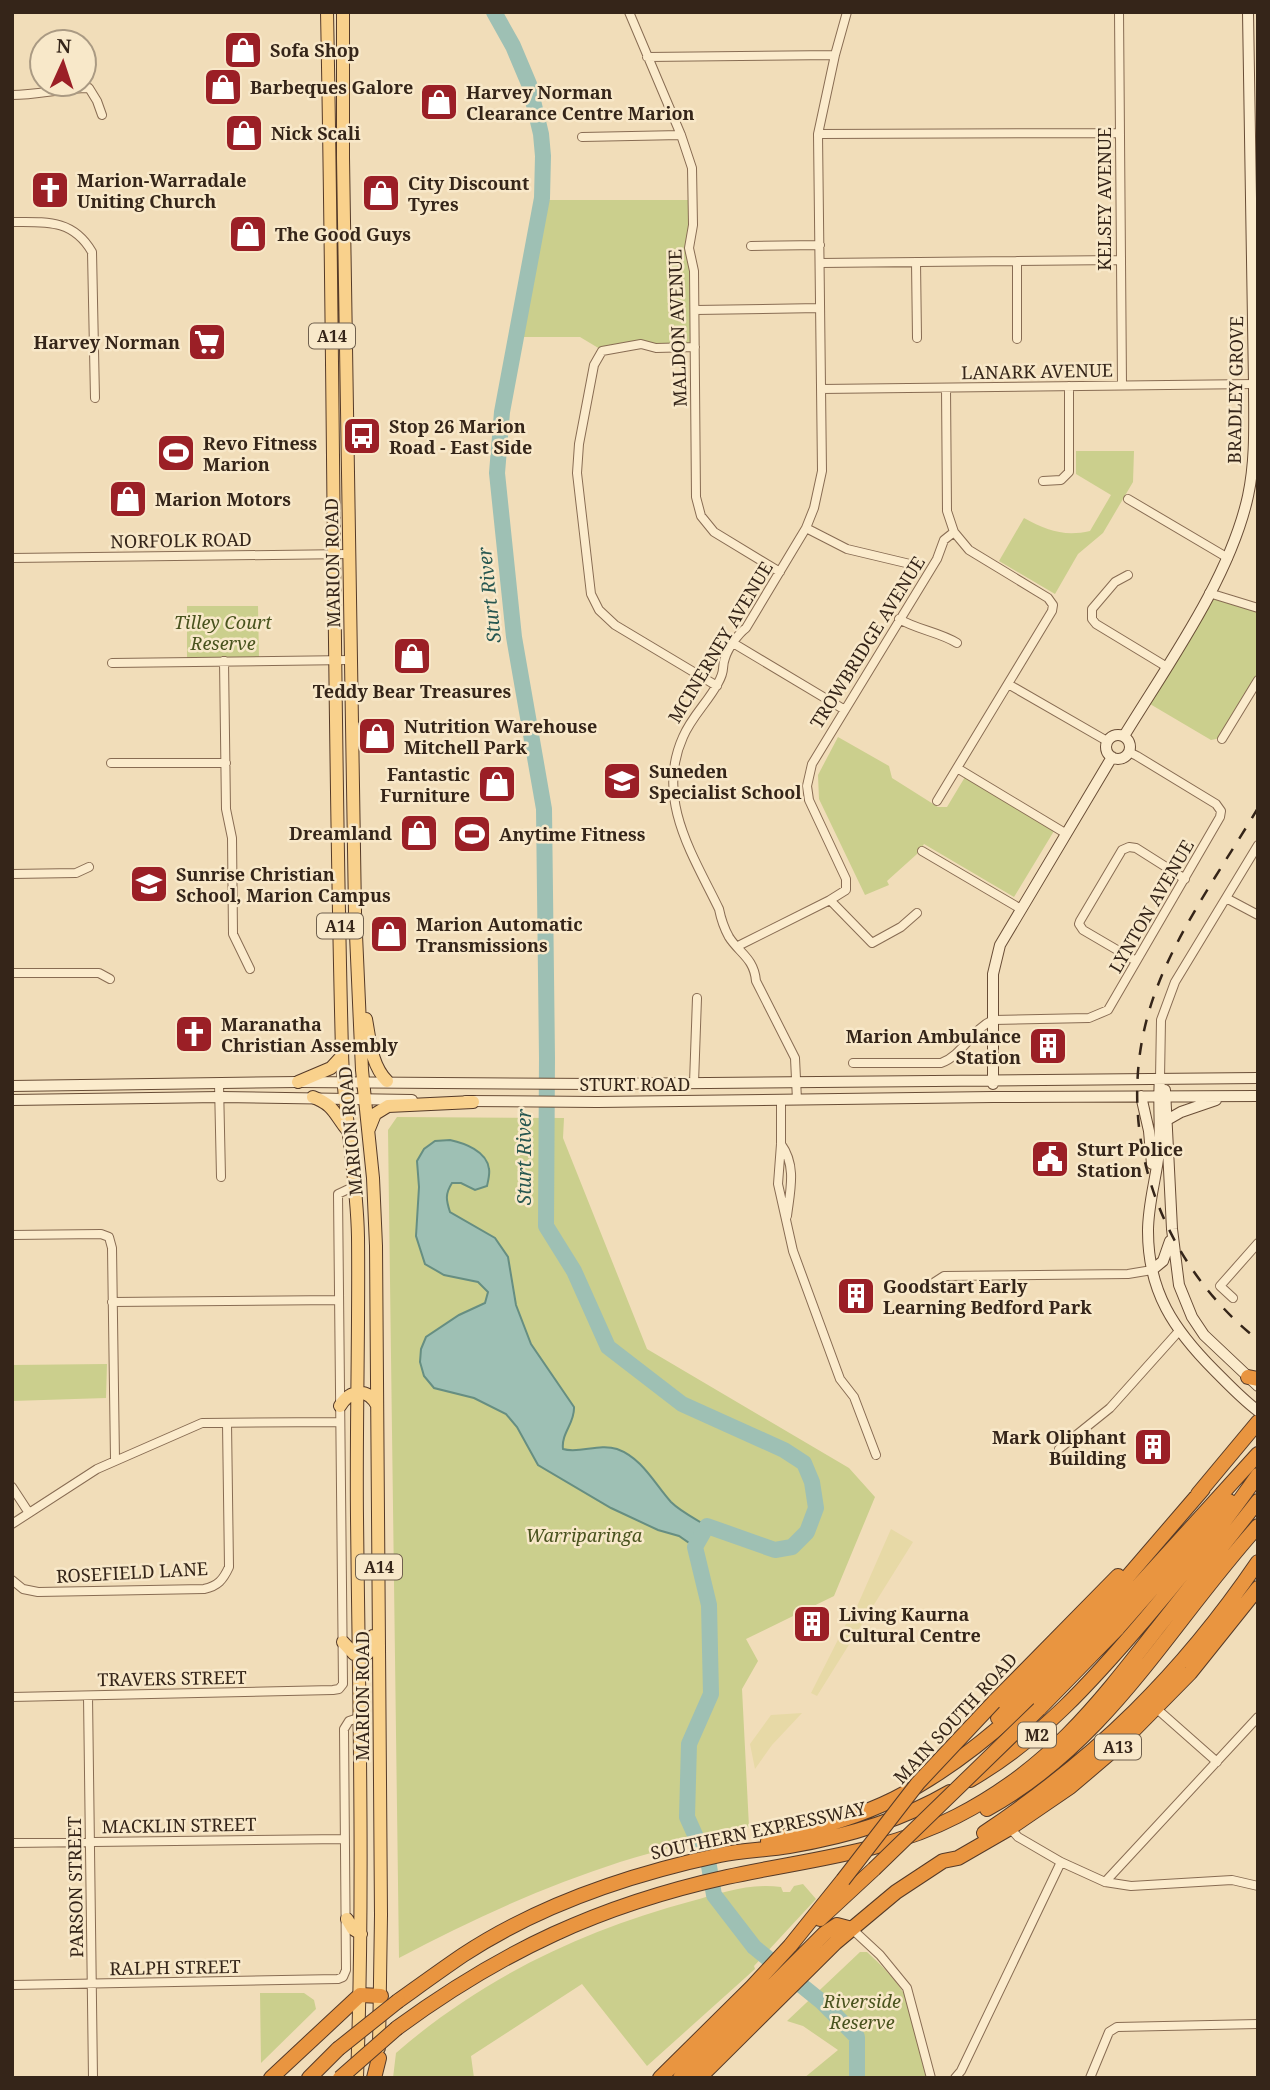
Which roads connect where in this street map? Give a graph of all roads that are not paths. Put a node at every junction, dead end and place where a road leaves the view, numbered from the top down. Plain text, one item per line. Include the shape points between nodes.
1 (327, 12) edge
2 (343, 12) edge
3 (629, 12) edge
4 (848, 12) edge
5 (1119, 12) edge
6 (1248, 12) edge
7 (1253, 39) edge
8 (835, 55) junction
9 (647, 57) junction
10 (12, 94) edge
11 (102, 115) dead end
12 (1119, 133) junction
13 (818, 134) junction
14 (681, 135) junction
15 (582, 137) dead end
16 (12, 222) edge
17 (820, 245) junction
18 (751, 246) dead end
19 (1120, 260) junction
20 (1017, 261) junction
21 (916, 262) junction
22 (820, 263) junction
23 (1256, 292) edge
24 (820, 308) junction
25 (695, 310) junction
26 (917, 338) dead end
27 (1017, 340) dead end
28 (695, 347) junction
29 (1254, 384) junction
30 (1069, 386) junction
31 (1122, 386) junction
32 (946, 388) junction
33 (821, 389) junction
34 (95, 398) dead end
35 (1043, 481) dead end
36 (1128, 499) dead end
37 (1253, 499) edge
38 (806, 528) junction
39 (954, 533) junction
40 (333, 554) junction
41 (349, 554) junction
42 (12, 558) edge
43 (1228, 558) junction
44 (910, 564) dead end
45 (780, 572) junction
46 (1128, 575) dead end
47 (1209, 593) junction
48 (1258, 608) edge
49 (899, 619) junction
50 (733, 643) junction
51 (957, 643) dead end
52 (334, 660) junction
53 (350, 660) junction
54 (224, 661) junction
55 (113, 663) dead end
56 (1167, 667) junction
57 (1258, 680) edge
58 (1008, 684) junction
59 (717, 686) junction
60 (845, 710) junction
61 (1124, 736) junction
62 (1222, 739) dead end
63 (1107, 741) junction
64 (1129, 752) junction
65 (1112, 757) junction
66 (111, 763) dead end
67 (226, 763) junction
68 (957, 768) junction
69 (352, 777) junction
70 (937, 801) dead end
71 (338, 808) junction
72 (1065, 833) junction
73 (1258, 845) edge
74 (922, 851) dead end
75 (89, 867) dead end
76 (12, 874) edge
77 (1185, 878) junction
78 (1226, 898) junction
79 (830, 900) junction
80 (1021, 909) junction
81 (916, 913) dead end
82 (1258, 915) edge
83 (738, 946) junction
84 (1136, 961) junction
85 (250, 969) dead end
86 (12, 973) edge
87 (110, 979) dead end
88 (358, 981) junction
89 (697, 998) dead end
90 (993, 1020) junction
91 (342, 1056) junction
92 (853, 1063) dead end
93 (1160, 1077) junction
94 (1258, 1078) edge
95 (992, 1079) junction
96 (387, 1081) junction
97 (298, 1082) junction
98 (343, 1082) junction
99 (363, 1082) junction
100 (694, 1083) junction
101 (796, 1083) junction
102 (135, 1084) junction
103 (219, 1084) junction
104 (12, 1086) edge
105 (1141, 1096) junction
106 (1163, 1096) junction
107 (1227, 1096) junction
108 (1258, 1096) edge
109 (137, 1097) junction
110 (220, 1097) junction
111 (313, 1097) junction
112 (993, 1097) junction
113 (345, 1099) junction
114 (365, 1099) junction
115 (12, 1100) edge
116 (797, 1100) junction
117 (472, 1101) junction
118 (781, 1101) junction
119 (1167, 1120) junction
120 (349, 1132) junction
121 (368, 1132) junction
122 (781, 1144) junction
123 (221, 1177) dead end
124 (355, 1186) junction
125 (1152, 1187) junction
126 (786, 1222) junction
127 (1172, 1229) junction
128 (12, 1235) edge
129 (1258, 1244) edge
130 (1152, 1270) junction
131 (1176, 1273) junction
132 (927, 1287) dead end
133 (1233, 1298) dead end
134 (339, 1300) junction
135 (112, 1301) junction
136 (1192, 1317) junction
137 (1179, 1331) junction
138 (1254, 1381) edge
139 (359, 1392) junction
140 (377, 1405) junction
141 (340, 1406) junction
142 (1258, 1411) edge
143 (340, 1422) junction
144 (1258, 1422) edge
145 (227, 1423) junction
146 (1059, 1449) dead end
147 (1258, 1454) edge
148 (876, 1455) dead end
149 (115, 1460) junction
150 (1258, 1468) edge
151 (1258, 1475) edge
152 (12, 1487) edge
153 (1203, 1489) junction
154 (378, 1495) junction
155 (1258, 1501) edge
156 (29, 1513) junction
157 (357, 1514) junction
158 (12, 1524) edge
159 (1258, 1526) edge
160 (1258, 1562) edge
161 (12, 1580) edge
162 (1258, 1588) edge
163 (379, 1623) junction
164 (343, 1642) junction
165 (360, 1655) junction
166 (333, 1690) joint
167 (88, 1696) junction
168 (12, 1697) edge
169 (1157, 1709) junction
170 (361, 1717) junction
171 (1258, 1717) edge
172 (380, 1728) junction
173 (1217, 1762) junction
174 (815, 1828) junction
175 (1010, 1828) junction
176 (932, 1829) junction
177 (345, 1839) junction
178 (90, 1842) junction
179 (12, 1843) edge
180 (723, 1854) junction
181 (943, 1861) junction
182 (1061, 1861) junction
183 (1105, 1882) junction
184 (1258, 1886) edge
185 (381, 1915) junction
186 (347, 1919) junction
187 (852, 1929) junction
188 (361, 1934) junction
189 (793, 1953) junction
190 (338, 1979) joint
191 (12, 1985) edge
192 (93, 1985) junction
193 (755, 1992) junction
194 (360, 1995) junction
195 (381, 1996) junction
196 (1258, 2024) edge
197 (379, 2058) joint
198 (678, 2062) junction
199 (93, 2078) edge
200 (271, 2078) edge
201 (310, 2078) edge
202 (340, 2078) edge
203 (357, 2078) edge
204 (376, 2078) edge
205 (660, 2078) edge
206 (677, 2078) edge
207 (699, 2078) edge
208 (931, 2078) edge
209 (955, 2078) edge
210 (1090, 2078) edge

1 - 40 main road, MARION ROAD / A14
2 - 41 main road, MARION ROAD / A14
3 - 9 street, MALDON AVENUE
4 - 8 street, MCINERNEY AVENUE
5 - 12 street, KELSEY AVENUE
6 - 7 main road, BRADLEY GROVE
7 - 23 main road, BRADLEY GROVE
8 - 9 street
8 - 13 street, MCINERNEY AVENUE
9 - 14 street, MALDON AVENUE
10 - 11 street via 89,88
12 - 13 street
12 - 19 street, KELSEY AVENUE
13 - 17 street, MCINERNEY AVENUE
14 - 15 street
14 - 25 street, MALDON AVENUE via 692,168 689,248
16 - 34 street via 71,228 92,252
17 - 18 street
17 - 22 street, MCINERNEY AVENUE
19 - 20 street
19 - 31 street, KELSEY AVENUE
20 - 21 street
20 - 27 street
21 - 22 street
21 - 26 street
22 - 24 street, MCINERNEY AVENUE
23 - 29 main road, BRADLEY GROVE
24 - 25 street
24 - 33 street, MCINERNEY AVENUE
25 - 28 street, MALDON AVENUE
28 - 45 street, MALDON AVENUE via 696,498 701,516 714,532
28 - 59 street via 641,344 602,351 593,365 577,473 591,594 598,610
29 - 31 street, LANARK AVENUE
29 - 37 main road, BRADLEY GROVE
30 - 31 street, LANARK AVENUE
30 - 32 street, LANARK AVENUE
30 - 35 street via 1069,472 1060,480
32 - 33 street, LANARK AVENUE
32 - 39 street via 947,511
33 - 38 street, MCINERNEY AVENUE via 822,471
36 - 43 street
37 - 43 main road, BRADLEY GROVE
38 - 44 street via 847,549
38 - 45 street, MCINERNEY AVENUE
39 - 49 street, TROWBRIDGE AVENUE via 943,540 937,559
39 - 58 street via 969,550 1053,605
40 - 41 street, NORFOLK ROAD
40 - 42 street, NORFOLK ROAD
40 - 52 main road, MARION ROAD / A14
41 - 53 main road, MARION ROAD / A14
43 - 47 main road, BRADLEY GROVE
45 - 50 street, MCINERNEY AVENUE
46 - 56 street via 1115,582 1092,609 1092,619
47 - 48 street
47 - 56 main road, BRADLEY GROVE
49 - 51 street
49 - 60 street, TROWBRIDGE AVENUE
50 - 59 street, MCINERNEY AVENUE
50 - 60 street
52 - 53 street
52 - 54 street
52 - 71 main road, MARION ROAD / A14
53 - 69 main road, MARION ROAD / A14
54 - 55 street
54 - 67 street
56 - 61 main road, BRADLEY GROVE
57 - 62 street
58 - 63 street
58 - 68 street
59 - 83 street, MCINERNEY AVENUE via 683,737 672,792 680,829 730,939
60 - 79 street, TROWBRIDGE AVENUE via 817,754 807,786 809,800 846,879 846,890
61 - 63 main road
61 - 64 main road
63 - 65 main road
64 - 65 main road via 1123,758
64 - 77 street, LYNTON AVENUE via 1221,811
65 - 72 main road
66 - 67 street
67 - 85 street via 233,934
68 - 70 street
68 - 72 street
69 - 71 main road
69 - 88 main road, MARION ROAD / A14
71 - 91 main road, MARION ROAD / A14
72 - 80 main road
73 - 78 street
74 - 80 street
75 - 76 street via 76,873
77 - 84 street, LYNTON AVENUE
77 - 84 street via 1129,847 1122,850 1094,897 1080,928
78 - 82 street
78 - 93 street via 1167,999 1161,1020
79 - 81 street via 872,943
79 - 83 street
80 - 90 main road via 1000,945 993,974
83 - 101 street, MCINERNEY AVENUE via 746,954 795,1058
84 - 90 street, LYNTON AVENUE via 1108,1010 1098,1016
86 - 87 street via 99,973
88 - 96 main road via 375,1062
88 - 99 main road, MARION ROAD / A14
89 - 100 street
90 - 92 street via 941,1063
90 - 95 main road
91 - 97 main road via 331,1068
91 - 98 main road, MARION ROAD / A14
93 - 94 main road, STURT ROAD
93 - 95 main road, STURT ROAD
93 - 106 main road
95 - 101 main road, STURT ROAD
95 - 112 main road
96 - 99 main road, STURT ROAD
96 - 100 main road, STURT ROAD
97 - 98 main road, STURT ROAD
97 - 103 main road, STURT ROAD
98 - 99 main road, STURT ROAD
98 - 113 main road, MARION ROAD / A14
99 - 114 main road, MARION ROAD / A14
100 - 101 main road, STURT ROAD
101 - 116 street, MCINERNEY AVENUE
102 - 103 main road, STURT ROAD
102 - 104 main road, STURT ROAD
102 - 109 main road
103 - 110 street
105 - 106 main road, STURT ROAD
105 - 112 main road, STURT ROAD
105 - 125 main road via 1151,1139
106 - 107 main road, STURT ROAD
106 - 119 main road
106 - 125 main road
107 - 108 main road, STURT ROAD
107 - 119 main road
109 - 110 main road, STURT ROAD
109 - 115 main road, STURT ROAD
110 - 111 main road, STURT ROAD
110 - 123 street
111 - 113 main road, STURT ROAD
111 - 120 main road via 332,1107
112 - 116 main road, STURT ROAD
113 - 114 main road, STURT ROAD
113 - 120 main road, MARION ROAD / A14
114 - 117 main road, STURT ROAD
114 - 121 main road, MARION ROAD / A14
116 - 118 main road, STURT ROAD
117 - 118 main road, STURT ROAD
117 - 121 main road via 387,1106 375,1114
118 - 122 street
119 - 127 main road
120 - 124 main road, MARION ROAD / A14
121 - 140 main road, MARION ROAD / A14 via 376,1235
122 - 126 street via 778,1184
122 - 126 street via 792,1176
124 - 134 street, MARION ROAD via 338,1194
124 - 139 main road, MARION ROAD / A14
125 - 130 main road via 1148,1233
126 - 148 street via 840,1379 855,1397
127 - 130 main road via 1163,1261
127 - 131 main road
128 - 135 street via 109,1237
129 - 133 street via 1220,1286
130 - 131 main road
130 - 132 street via 944,1276
130 - 137 main road
131 - 136 main road
134 - 135 street
134 - 141 street, MARION ROAD
135 - 149 street
136 - 137 main road
136 - 138 main road via 1206,1338
137 - 142 main road
137 - 146 street via 1110,1408
139 - 140 main road
139 - 141 main road
139 - 157 main road, MARION ROAD / A14
140 - 154 main road, MARION ROAD / A14
141 - 143 street, MARION ROAD
143 - 145 street
143 - 164 street, MARION ROAD
144 - 153 highway, MAIN SOUTH ROAD
145 - 149 street via 202,1423
145 - 161 street, ROSEFIELD LANE via 229,1567 215,1586 38,1592 23,1589
147 - 174 highway via 1096,1632 999,1729 956,1762 893,1799
149 - 156 street
150 - 189 highway, bridge via 1118,1628
151 - 180 highway, SOUTHERN EXPRESSWAY / M2 via 1132,1634 1063,1710 1015,1751 942,1797 875,1825 792,1846
152 - 156 street
153 - 174 highway via 1074,1639 989,1727 917,1782
153 - 189 highway, MAIN SOUTH ROAD, bridge via 918,1783
154 - 157 main road via 368,1493
154 - 163 main road, MARION ROAD / A14
155 - 176 highway, M2 via 1068,1736 1013,1782
156 - 158 street
157 - 165 main road, MARION ROAD / A14
159 - 176 highway via 1114,1706 1068,1752 1008,1798 975,1816
160 - 181 highway via 1205,1635 1130,1718 1058,1781
162 - 169 highway, A13
163 - 165 main road via 370,1652
163 - 172 main road, MARION ROAD / A14
164 - 165 main road
164 - 166 street, MARION ROAD via 343,1684
165 - 170 main road, MARION ROAD / A14
166 - 167 street, TRAVERS STREET
167 - 168 street, TRAVERS STREET
167 - 178 street, PARSON STREET
169 - 173 street
169 - 175 highway, A13 via 1084,1777
170 - 172 main road
170 - 177 street, MARION ROAD via 345,1727
170 - 188 main road, MARION ROAD / A14
171 - 173 street
172 - 185 main road, MARION ROAD / A14
173 - 183 street
174 - 180 highway
175 - 181 highway, A13 via 958,1858
175 - 182 street
176 - 202 highway, M2, bridge via 853,1852 694,1885 578,1922 479,1972 397,2028
177 - 178 street, MACKLIN STREET
177 - 186 street, MARION ROAD
178 - 179 street, MACKLIN STREET
178 - 192 street, PARSON STREET
180 - 201 highway, SOUTHERN EXPRESSWAY / M2, bridge via 589,1894 512,1927 398,2001
181 - 187 highway, A13
182 - 183 street
182 - 209 street
183 - 184 street via 1131,1886 1233,1880
185 - 188 main road via 370,1931
185 - 195 main road, MARION ROAD / A14
186 - 188 main road
186 - 190 street, MARION ROAD via 346,1970
187 - 189 highway via 841,1924 831,1928
187 - 207 highway, A13
187 - 208 street via 907,1989
188 - 194 main road, MARION ROAD / A14
189 - 193 highway, MAIN SOUTH ROAD
190 - 192 street, RALPH STREET
191 - 192 street, RALPH STREET
192 - 199 street, PARSON STREET
193 - 198 highway, MAIN SOUTH ROAD
193 - 206 highway
194 - 195 highway
194 - 200 highway
194 - 203 main road, MARION ROAD / A14
195 - 197 main road, MARION ROAD / A14
196 - 210 street via 1117,2027 1109,2032
197 - 204 highway
198 - 205 highway, MAIN SOUTH ROAD
198 - 206 highway

